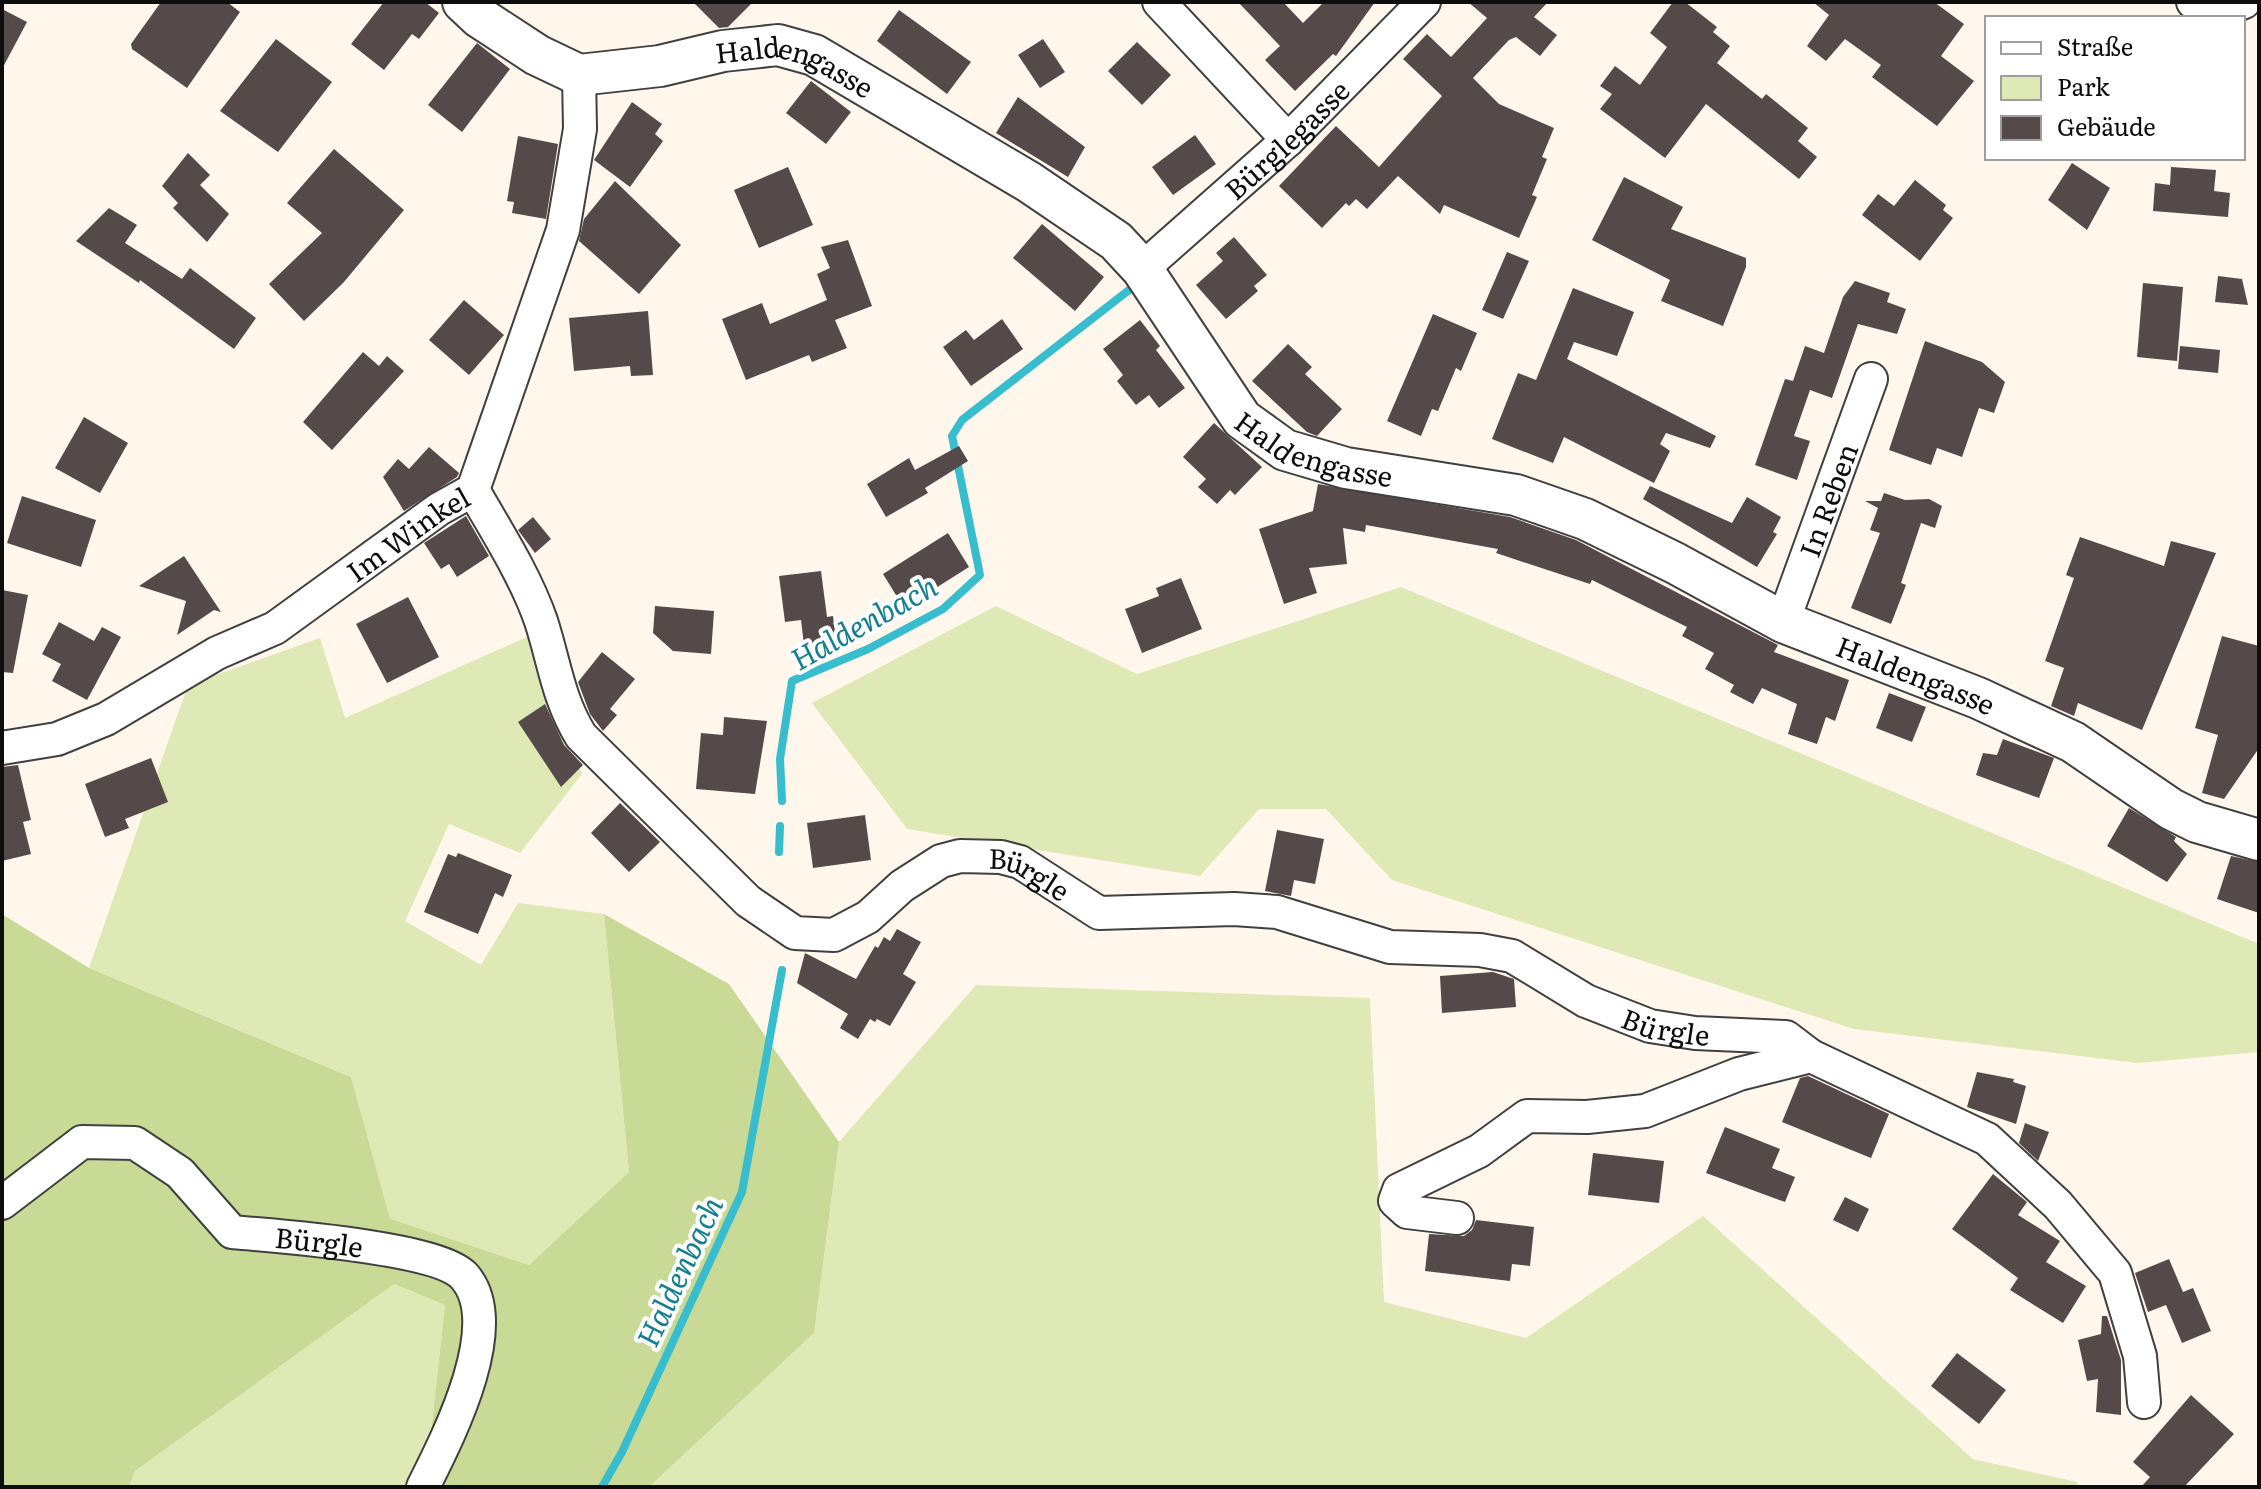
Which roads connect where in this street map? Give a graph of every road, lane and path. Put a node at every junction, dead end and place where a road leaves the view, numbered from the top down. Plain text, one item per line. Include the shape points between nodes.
1 (463, 2) edge
2 (1159, 2) edge
3 (1424, 2) edge
4 (2193, 2) edge
5 (2243, 3) edge
6 (579, 75) junction
7 (1288, 140) junction
8 (1142, 269) junction
9 (1871, 379) dead end
10 (473, 490) junction
11 (1783, 622) junction
12 (2, 748) edge
13 (2259, 840) edge
14 (1811, 1056) junction
15 (2, 1203) edge
16 (1457, 1218) dead end
17 (2144, 1402) dead end
18 (423, 1487) edge

1 - 6 street via 537,55
2 - 7 street
3 - 7 street, Bürglegasse
4 - 5 street via 2227,9
6 - 8 street, Haldengasse via 778,45 814,55 1029,182 1116,241
6 - 10 street, Im Winkel via 580,129 563,230
7 - 8 street, Bürglegasse
8 - 11 street, Haldengasse via 1242,419 1285,450 1346,468 1516,495 1585,519
9 - 11 street, In Reben
10 - 12 street, Im Winkel via 275,628 217,653 106,719 57,739
10 - 14 street, Bürgle via 541,621 565,710 581,736 748,901 795,933 834,935 868,917 941,861 1001,857 1020,862 1099,913 1277,912 1390,947 1512,956 1586,1001 1650,1026 1786,1037
11 - 13 street, Haldengasse via 1978,698 2073,742 2171,809
14 - 16 street, Bürgle via 1739,1074 1645,1111 1527,1116 1479,1151 1399,1190 1395,1201 1407,1212
14 - 17 street, Bürgle via 1987,1139 2058,1205 2115,1273 2140,1356
15 - 18 street, Bürgle via 82,1142 135,1143 180,1173 232,1232 346,1244 425,1259 462,1273 475,1293 480,1320 475,1352 464,1396

